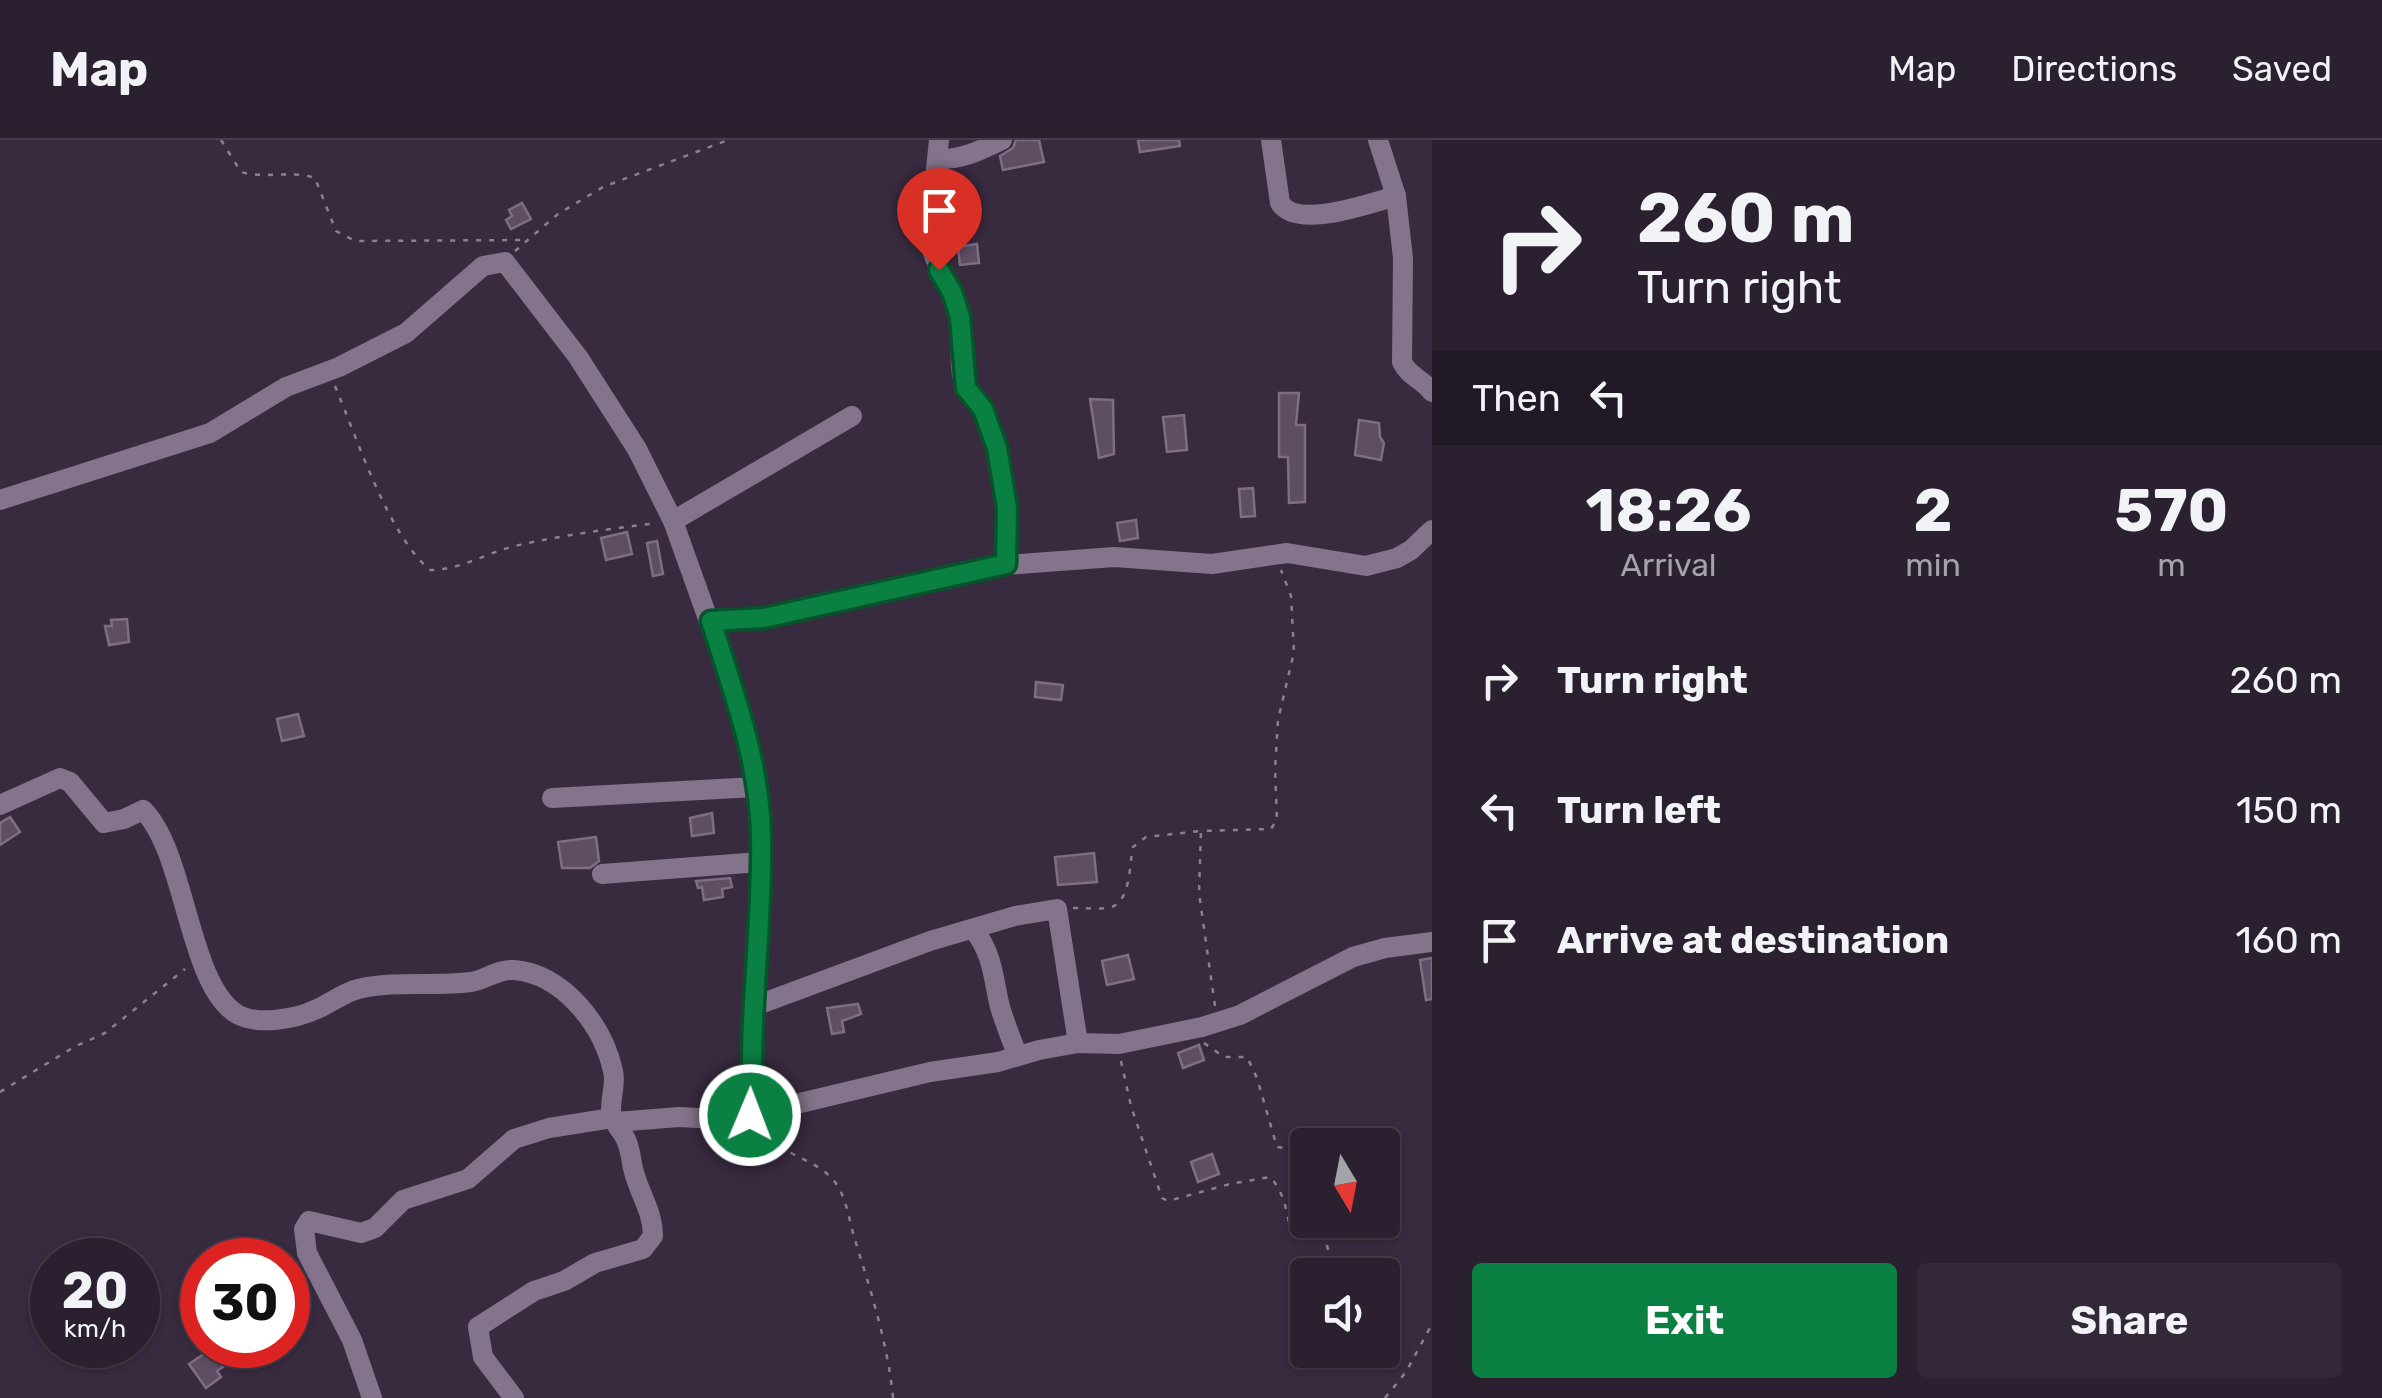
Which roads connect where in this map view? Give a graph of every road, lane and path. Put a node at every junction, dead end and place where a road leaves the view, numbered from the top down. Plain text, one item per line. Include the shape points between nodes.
1 (221, 140) edge
2 (728, 140) edge
3 (1002, 140) edge
4 (1272, 140) edge
5 (1378, 140) edge
6 (939, 149) edge
7 (1396, 196) junction
8 (526, 240) junction
9 (505, 262) junction
10 (328, 372) junction
11 (1432, 392) edge
12 (852, 416) dead end
13 (0, 500) edge
14 (673, 520) junction
15 (1432, 530) edge
16 (1268, 554) junction
17 (1006, 564) junction
18 (711, 621) junction
19 (756, 787) junction
20 (552, 798) dead end
21 (0, 805) edge
22 (1201, 831) junction
23 (760, 862) junction
24 (602, 874) dead end
25 (1056, 910) junction
26 (973, 929) junction
27 (1432, 942) edge
28 (200, 954) junction
29 (755, 1006) junction
30 (1218, 1023) junction
31 (1181, 1030) junction
32 (1078, 1043) junction
33 (1119, 1044) junction
34 (1017, 1054) junction
35 (0, 1092) edge
36 (750, 1115) junction
37 (614, 1120) junction
38 (1290, 1150) edge
39 (1293, 1240) dead end
40 (1432, 1324) edge
41 (372, 1398) edge
42 (514, 1398) edge
43 (893, 1398) edge
44 (1385, 1398) edge

1 - 8 path via 241,172 315,178 345,238
2 - 8 path via 603,187
3 - 6 street via 954,160
4 - 7 street via 1280,203 1295,215
5 - 7 street
6 - 17 street via 931,249 960,317 966,388 983,409 997,448 1007,508
7 - 11 street via 1402,362
8 - 9 path
9 - 10 street via 483,266 406,332
9 - 14 street via 578,356
10 - 13 street via 286,386 210,432
10 - 14 path via 374,481 415,558 430,570 575,533
12 - 14 street
14 - 18 street
15 - 16 street via 1397,558 1366,566
16 - 17 street via 1212,564 1114,557
16 - 22 path via 1284,574 1294,629 1278,720 1276,819 1271,828
17 - 18 street via 764,618
18 - 19 street via 740,708
19 - 20 street
19 - 23 street
21 - 28 street via 60,778 104,823 143,810 167,850
22 - 25 path via 1146,836 1133,847 1120,903
22 - 30 path via 1200,893
23 - 24 street
23 - 29 street
25 - 26 street
25 - 32 street
26 - 29 street
26 - 34 street via 992,964
27 - 30 street via 1353,957
28 - 35 path via 105,1034
28 - 37 street via 232,1011 248,1020 290,1018 380,985 476,982 512,970 539,975 584,1010 599,1037 615,1076
29 - 36 street
30 - 31 street
31 - 33 street
31 - 38 path via 1216,1054 1247,1057 1276,1147
32 - 33 street
32 - 34 street
33 - 39 path via 1131,1106 1162,1198 1270,1178 1284,1199
34 - 36 street
36 - 37 street
36 - 43 path via 772,1142 834,1180 844,1198 870,1281
37 - 41 street via 514,1139 468,1179 404,1200 361,1233 309,1221 307,1254 352,1340
37 - 42 street via 627,1141 653,1236 643,1249 534,1291 478,1327 484,1357
40 - 44 path

